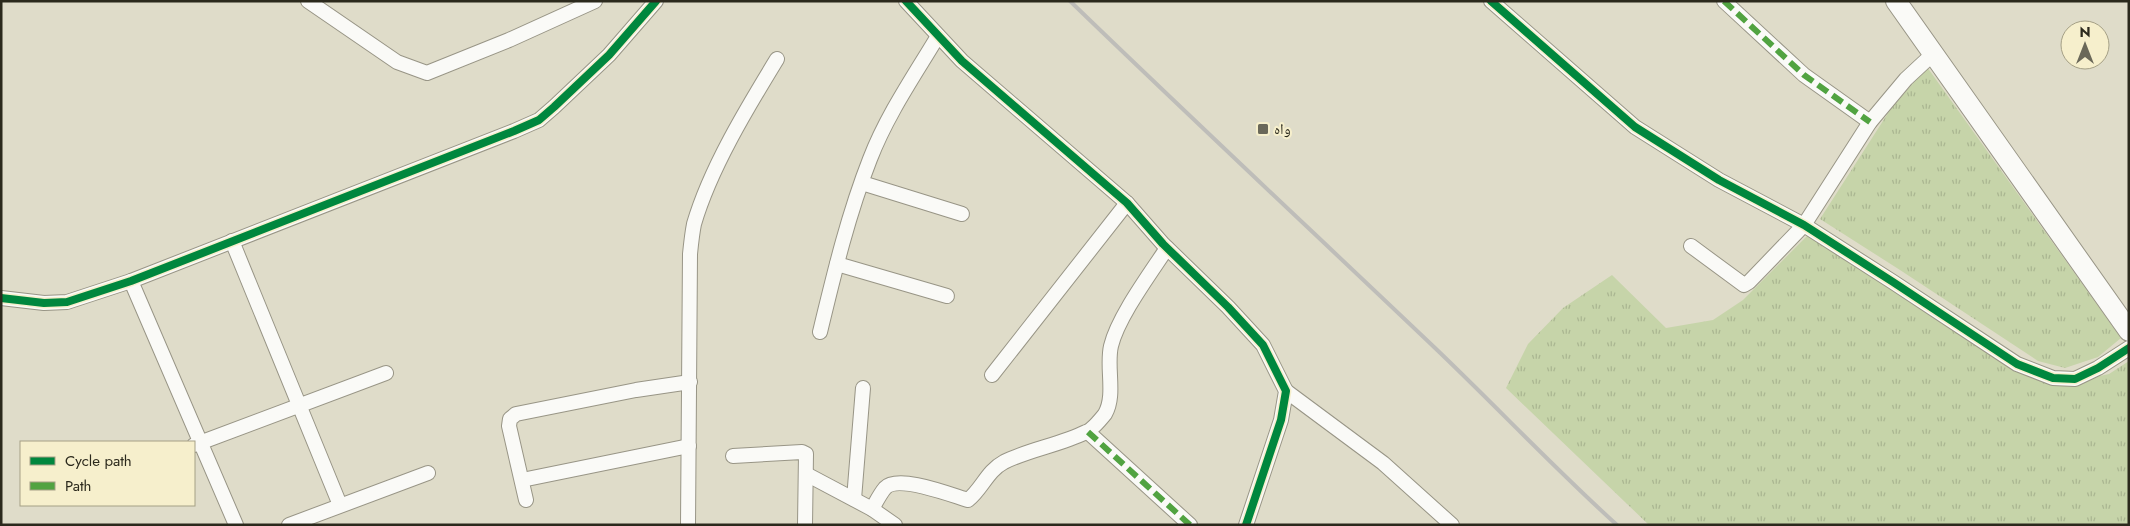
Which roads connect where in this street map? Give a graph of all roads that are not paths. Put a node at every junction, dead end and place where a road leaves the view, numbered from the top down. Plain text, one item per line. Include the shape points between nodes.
1 (308, 1) edge
2 (595, 1) edge
3 (656, 1) edge
4 (906, 1) edge
5 (1491, 1) edge
6 (1724, 1) edge
7 (1896, 1) edge
8 (938, 36) junction
9 (1934, 54) junction
10 (777, 59) dead end
11 (1870, 122) junction
12 (862, 183) junction
13 (1127, 204) junction
14 (962, 214) dead end
15 (1804, 225) junction
16 (232, 241) junction
17 (1691, 246) dead end
18 (1167, 248) junction
19 (837, 264) junction
20 (131, 281) junction
21 (947, 296) dead end
22 (1, 298) edge
23 (2129, 331) edge
24 (820, 332) dead end
25 (2129, 348) edge
26 (386, 373) dead end
27 (992, 375) dead end
28 (690, 382) junction
29 (863, 388) dead end
30 (1286, 391) junction
31 (301, 405) junction
32 (1088, 432) junction
33 (197, 444) edge
34 (689, 446) junction
35 (733, 456) dead end
36 (428, 473) dead end
37 (806, 474) junction
38 (522, 480) junction
39 (854, 499) junction
40 (526, 500) dead end
41 (340, 505) junction
42 (872, 509) junction
43 (236, 525) edge
44 (289, 525) edge
45 (688, 525) edge
46 (805, 525) edge
47 (895, 525) edge
48 (1190, 525) edge
49 (1246, 525) edge
50 (1452, 525) edge

1 - 2 street via 397,62 427,73
3 - 16 street via 609,55 538,120
4 - 8 street
5 - 15 street via 1635,127 1719,180
6 - 11 street via 1804,75
7 - 9 main road
8 - 12 street via 890,115
8 - 13 street via 962,61
9 - 11 street via 1906,79
9 - 23 main road
10 - 28 street via 744,113 703,197 694,226 690,254
11 - 15 street
12 - 14 street
12 - 19 street
13 - 18 street
13 - 27 street
15 - 17 street via 1744,285
15 - 25 street via 2017,364 2035,372 2054,378 2075,379
16 - 20 street
16 - 31 street
18 - 30 street via 1263,346
18 - 32 street via 1114,336 1105,414
19 - 21 street
19 - 24 street
20 - 22 street via 67,302
20 - 33 street
26 - 31 street
28 - 34 street
28 - 38 street via 516,414 509,426
29 - 39 street
30 - 49 street via 1281,420
30 - 50 street via 1382,464
31 - 33 street
31 - 41 street
32 - 42 street via 1004,462 994,468 968,500 915,485 895,483 886,487
32 - 48 street
33 - 43 street
34 - 38 street
34 - 45 street
35 - 37 street via 802,452 806,454
36 - 41 street
37 - 39 street
37 - 46 street
38 - 40 street
39 - 42 street
41 - 44 street
42 - 47 street

